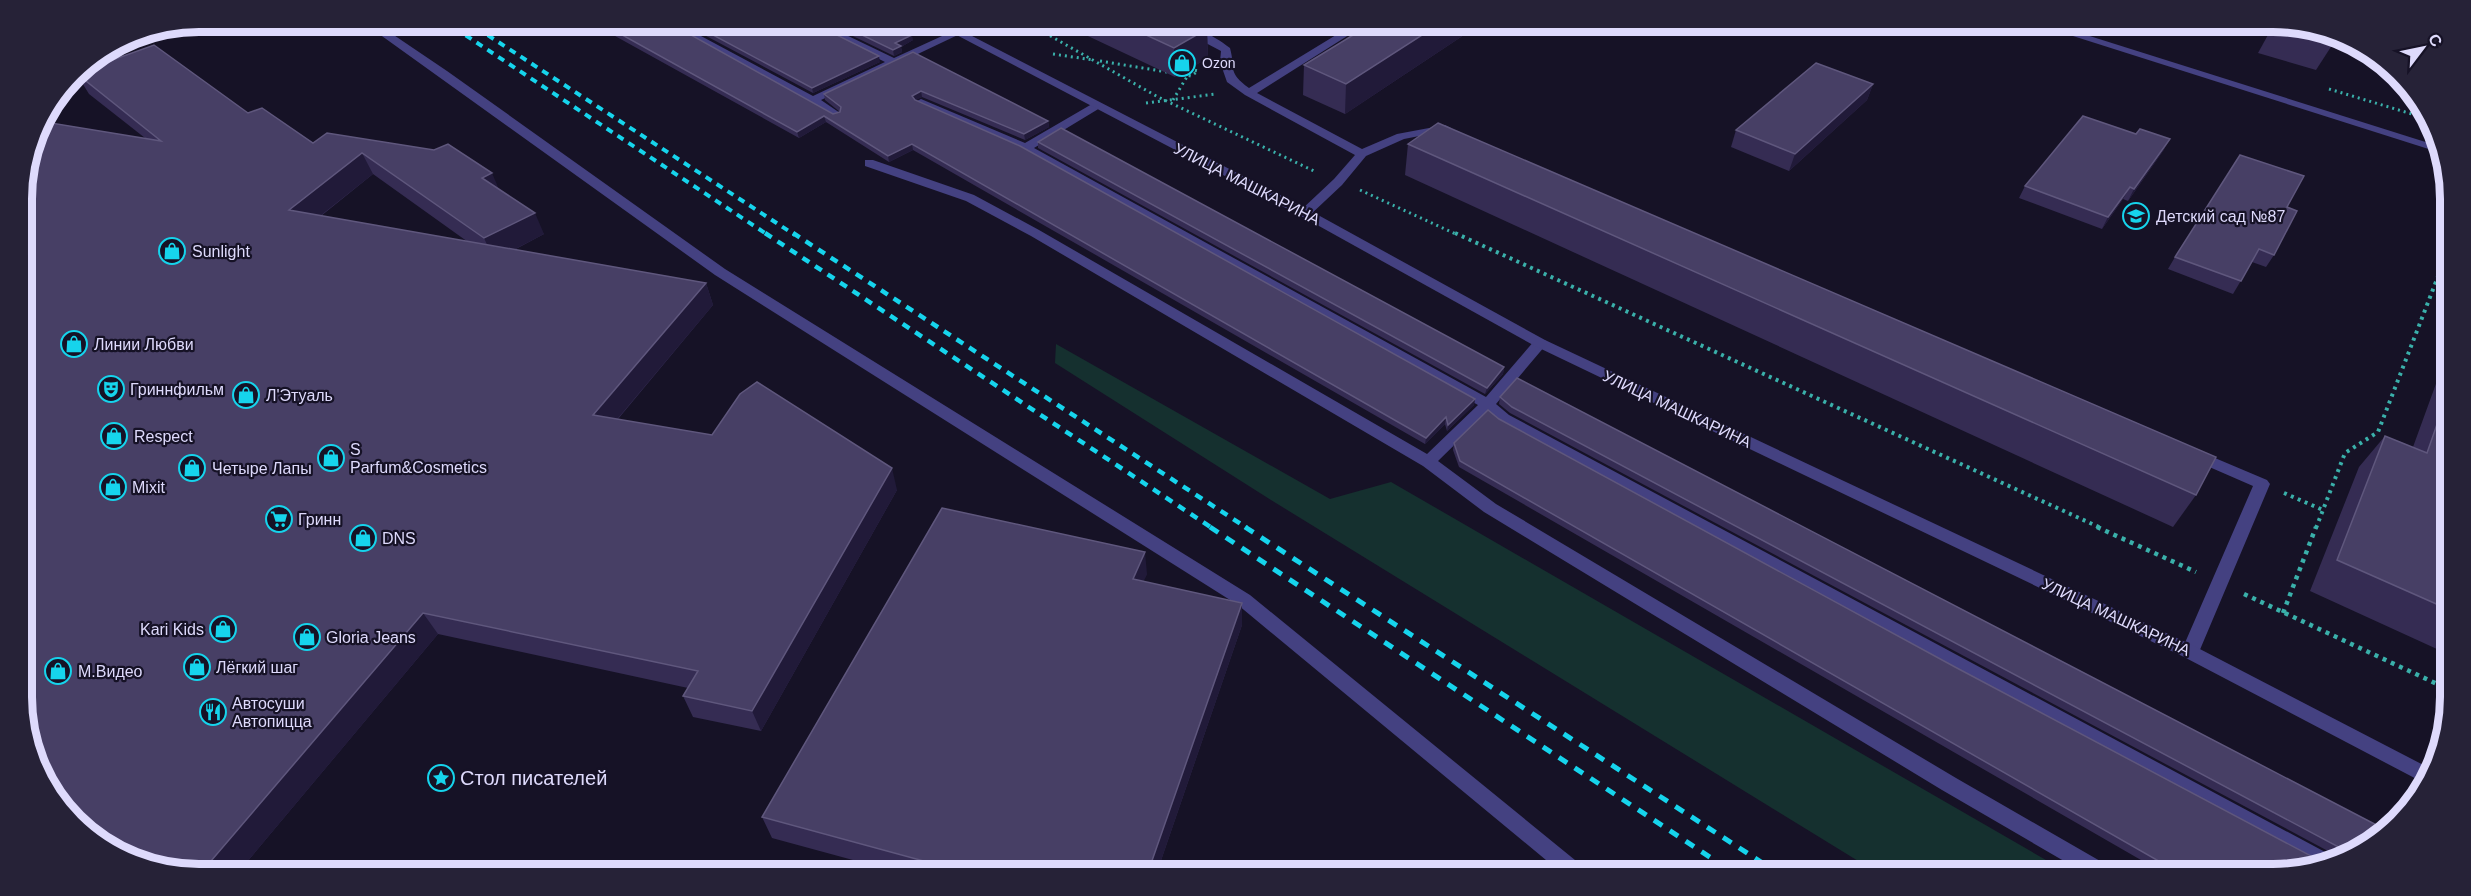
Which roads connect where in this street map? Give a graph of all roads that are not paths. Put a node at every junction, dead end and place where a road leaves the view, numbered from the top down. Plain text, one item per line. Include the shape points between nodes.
1 (1349, 31) edge
2 (2063, 31) edge
3 (382, 32) edge
4 (685, 32) edge
5 (831, 32) edge
6 (1191, 32) edge
7 (957, 33) joint
8 (892, 62) junction
9 (1249, 93) junction
10 (813, 100) junction
11 (921, 102) edge
12 (1096, 106) junction
13 (836, 115) edge
14 (1454, 132) edge
15 (2431, 147) edge
16 (1026, 148) junction
17 (1362, 154) junction
18 (869, 163) dead end
19 (1305, 213) junction
20 (1540, 344) junction
21 (1487, 405) junction
22 (2185, 450) edge
23 (1428, 462) junction
24 (2190, 652) junction
25 (2422, 773) edge
26 (2320, 857) edge
27 (1566, 864) edge
28 (2088, 864) edge

1 - 9 street
2 - 15 street
3 - 27 street via 720,272 1244,600
4 - 10 street
5 - 8 street
6 - 9 street via 1226,50 1224,62 1231,80
7 - 8 street
7 - 12 street, УЛИЦА МАШКАРИНА
8 - 10 street
9 - 17 street
10 - 13 street
11 - 16 street
12 - 16 street
12 - 19 street, УЛИЦА МАШКАРИНА
14 - 17 street via 1443,127 1401,136
16 - 21 street
17 - 19 street
18 - 23 street via 980,203
19 - 20 street, УЛИЦА МАШКАРИНА
20 - 21 street
20 - 24 street, УЛИЦА МАШКАРИНА
21 - 23 street
21 - 26 street via 1504,419 1854,610
22 - 24 street via 2262,484
23 - 28 street via 1490,508
24 - 25 street, УЛИЦА МАШКАРИНА

